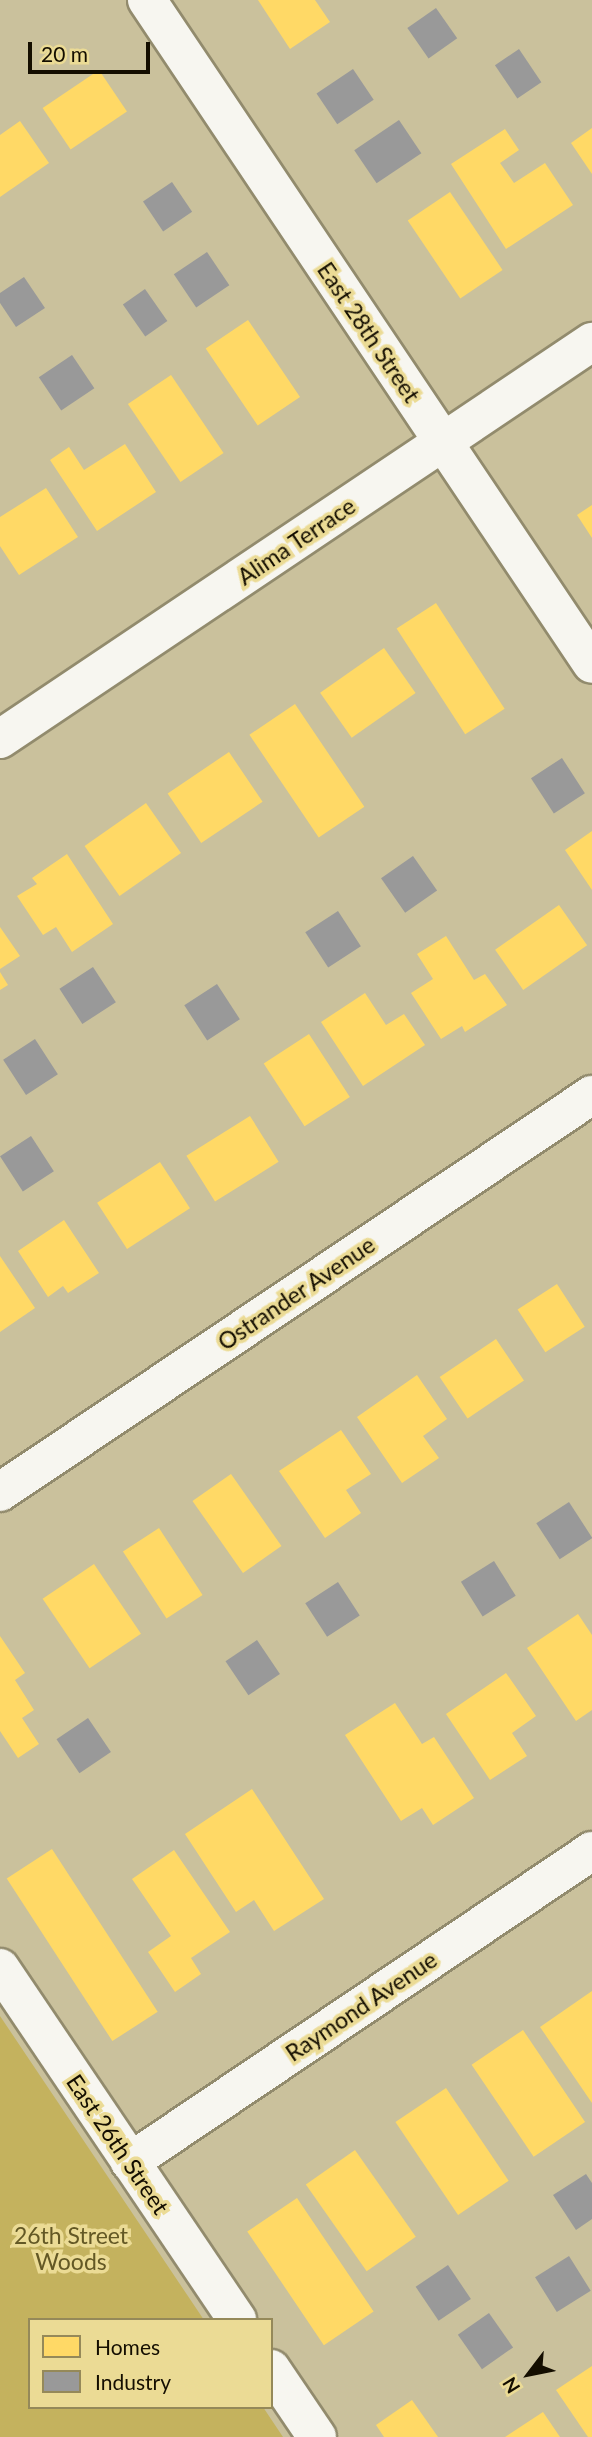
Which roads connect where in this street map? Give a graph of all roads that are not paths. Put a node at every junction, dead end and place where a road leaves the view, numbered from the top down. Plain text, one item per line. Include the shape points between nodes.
1 (146, 0) edge
2 (592, 342) edge
3 (443, 442) junction
4 (592, 664) edge
5 (0, 739) edge
6 (592, 1095) edge
7 (0, 1492) edge
8 (592, 1851) edge
9 (0, 1968) edge
10 (130, 2162) junction
11 (236, 2318) edge
12 (273, 2373) edge
13 (317, 2437) edge

1 - 3 street, East 28th Street
2 - 3 street, Alima Terrace
3 - 4 street, East 28th Street
3 - 5 street, Alima Terrace
6 - 7 street, Ostrander Avenue
8 - 10 street, Raymond Avenue
9 - 10 street, East 26th Street
10 - 11 street, East 26th Street
12 - 13 street

